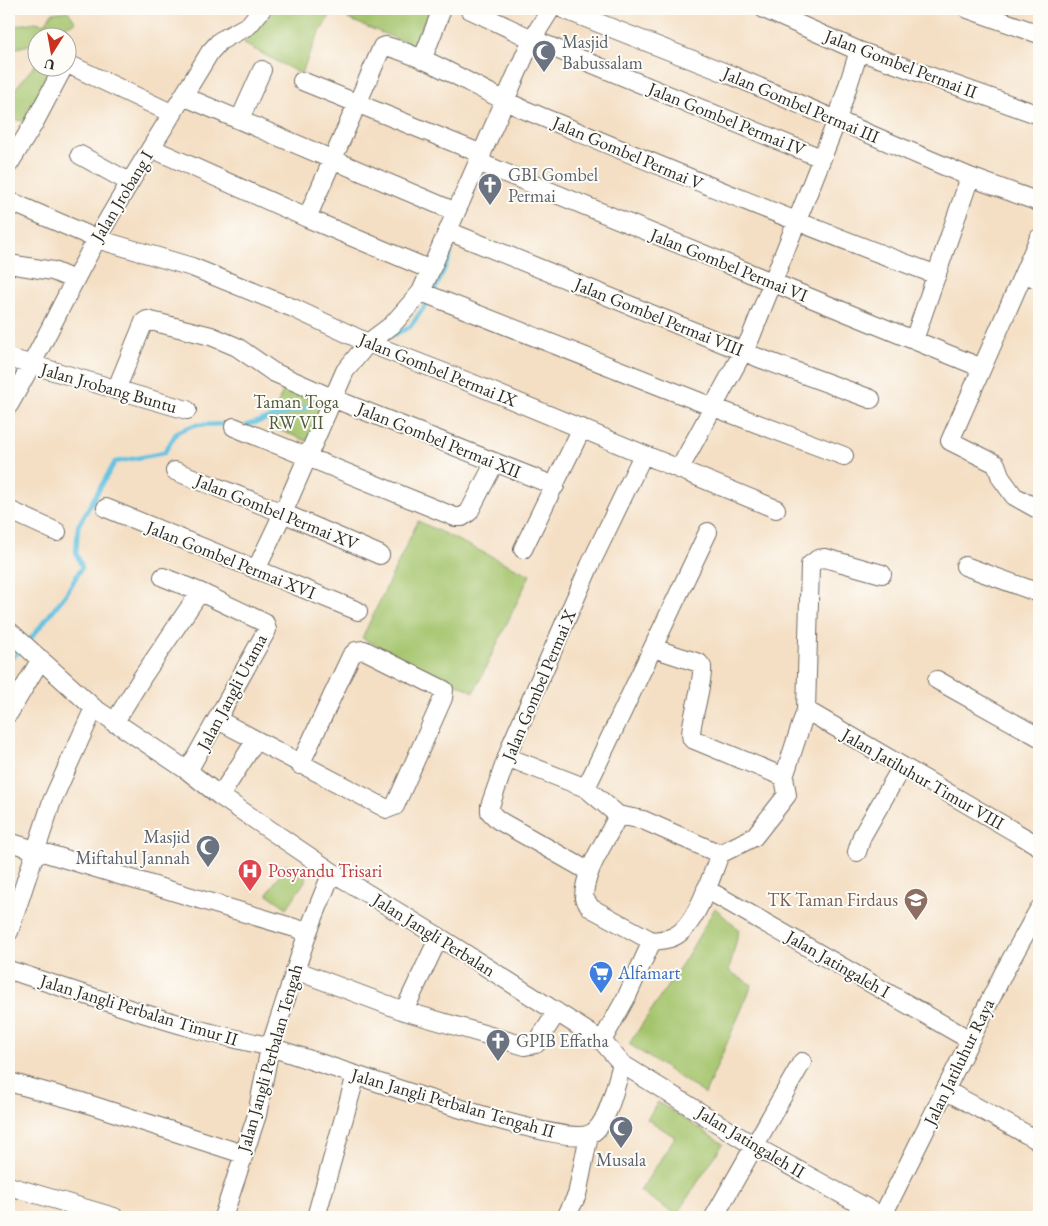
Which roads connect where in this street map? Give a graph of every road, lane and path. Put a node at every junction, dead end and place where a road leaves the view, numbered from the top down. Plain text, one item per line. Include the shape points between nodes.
1 (262, 9) edge
2 (442, 9) edge
3 (469, 9) edge
4 (551, 9) edge
5 (563, 9) edge
6 (764, 9) edge
7 (968, 9) edge
8 (1039, 34) edge
9 (532, 39) junction
10 (859, 52) junction
11 (422, 60) junction
12 (78, 69) edge
13 (262, 70) dead end
14 (56, 78) edge
15 (302, 81) dead end
16 (183, 96) junction
17 (505, 102) junction
18 (357, 104) junction
19 (172, 114) junction
20 (1039, 115) edge
21 (240, 119) junction
22 (837, 120) junction
23 (151, 148) junction
24 (12, 154) edge
25 (80, 155) dead end
26 (480, 158) junction
27 (821, 158) junction
28 (332, 160) junction
29 (970, 177) junction
30 (129, 182) junction
31 (9, 201) edge
32 (1039, 202) edge
33 (456, 212) junction
34 (307, 218) junction
35 (797, 223) junction
36 (448, 231) junction
37 (1039, 238) edge
38 (97, 239) junction
39 (9, 264) edge
40 (431, 270) junction
41 (937, 275) junction
42 (1032, 277) edge
43 (74, 280) junction
44 (772, 283) junction
45 (421, 292) junction
46 (914, 340) junction
47 (368, 343) junction
48 (744, 352) junction
49 (9, 358) edge
50 (32, 365) junction
51 (982, 368) junction
52 (116, 390) junction
53 (332, 398) junction
54 (871, 399) dead end
55 (9, 405) edge
56 (713, 407) junction
57 (187, 410) dead end
58 (234, 427) dead end
59 (582, 428) junction
60 (307, 455) junction
61 (643, 455) junction
62 (844, 456) dead end
63 (495, 462) junction
64 (680, 468) junction
65 (175, 470) dead end
66 (555, 486) junction
67 (106, 508) dead end
68 (776, 509) dead end
69 (9, 510) edge
70 (1039, 510) edge
71 (283, 513) junction
72 (56, 532) dead end
73 (708, 532) dead end
74 (524, 549) dead end
75 (380, 555) dead end
76 (965, 566) dead end
77 (256, 570) junction
78 (882, 574) dead end
79 (163, 577) dead end
80 (200, 592) junction
81 (1039, 593) edge
82 (358, 611) dead end
83 (25, 645) edge
84 (653, 648) junction
85 (937, 680) dead end
86 (94, 708) junction
87 (806, 710) junction
88 (9, 713) edge
89 (218, 720) junction
90 (114, 723) junction
91 (1039, 737) edge
92 (256, 740) junction
93 (507, 757) junction
94 (300, 765) junction
95 (901, 768) junction
96 (188, 771) junction
97 (784, 777) junction
98 (586, 788) junction
99 (220, 796) junction
100 (618, 815) junction
101 (9, 842) edge
102 (1039, 846) edge
103 (35, 849) junction
104 (857, 852) dead end
105 (720, 854) junction
106 (588, 871) junction
107 (332, 872) junction
108 (706, 889) junction
109 (1038, 915) edge
110 (10, 926) edge
111 (308, 932) junction
112 (440, 937) junction
113 (652, 941) junction
114 (9, 970) edge
115 (295, 970) junction
116 (404, 1011) junction
117 (557, 1012) junction
118 (970, 1040) junction
119 (602, 1041) junction
120 (270, 1047) junction
121 (802, 1062) dead end
122 (622, 1064) junction
123 (356, 1075) junction
124 (9, 1082) edge
125 (945, 1090) junction
126 (589, 1135) junction
127 (1039, 1141) edge
128 (754, 1146) junction
129 (243, 1154) junction
130 (9, 1186) edge
131 (114, 1217) edge
132 (223, 1217) edge
133 (316, 1217) edge
134 (566, 1217) edge
135 (714, 1217) edge
136 (882, 1217) edge

1 - 16 street, Jalan Jrobang I via 249,25 217,43
2 - 11 street
3 - 9 street, Jalan Gombel Permai IV
4 - 9 street
5 - 22 street, Jalan Gombel Permai III
6 - 10 street, Jalan Gombel Permai II
7 - 8 street
9 - 17 street
9 - 27 street, Jalan Gombel Permai IV
10 - 20 street, Jalan Gombel Permai II
10 - 22 street
11 - 17 street, Jalan Gombel Permai V
11 - 18 street, Jalan Gombel Permai V via 384,46
12 - 19 street
13 - 21 street
14 - 24 street
15 - 18 street, Jalan Gombel Permai VI
16 - 19 street, Jalan Jrobang I
16 - 21 street
17 - 26 street
17 - 35 street, Jalan Gombel Permai V
18 - 26 street, Jalan Gombel Permai VI
18 - 28 street
19 - 23 street, Jalan Jrobang I
21 - 28 street
22 - 27 street
22 - 29 street, Jalan Gombel Permai III
23 - 30 street, Jalan Jrobang I
23 - 34 street
25 - 30 street
26 - 33 street
26 - 44 street, Jalan Gombel Permai VI
27 - 35 street
28 - 33 street
28 - 34 street
29 - 32 street, Jalan Gombel Permai III
29 - 41 street
30 - 38 street, Jalan Jrobang I
31 - 38 street, Jalan Gombel Permai IX
33 - 36 street
34 - 40 street
35 - 41 street, Jalan Gombel Permai V
35 - 44 street
36 - 40 street
36 - 48 street, Jalan Gombel Permai VIII
37 - 42 street
38 - 43 street, Jalan Jrobang I
38 - 47 street, Jalan Gombel Permai IX via 192,267
39 - 43 street via 53,271
40 - 45 street
41 - 46 street
42 - 51 street
43 - 50 street, Jalan Jrobang I
44 - 46 street, Jalan Gombel Permai VI
44 - 48 street
45 - 47 street via 392,325
45 - 56 street
46 - 51 street, Jalan Gombel Permai VI
47 - 53 street via 345,370
47 - 59 street, Jalan Gombel Permai IX
48 - 54 street, Jalan Gombel Permai VIII
48 - 56 street
49 - 50 street, Jalan Jrobang Buntu
50 - 52 street, Jalan Jrobang Buntu
50 - 55 street, Jalan Jrobang I
51 - 70 street via 950,443 996,464 1001,478 1014,496
52 - 53 street, Jalan Gombel Permai XII via 147,320 237,347 273,372
52 - 57 street, Jalan Jrobang Buntu
53 - 60 street
53 - 63 street, Jalan Gombel Permai XII
56 - 62 street
56 - 64 street
58 - 60 street
59 - 61 street, Jalan Gombel Permai IX
59 - 66 street
60 - 63 street via 455,517 469,512
60 - 71 street
61 - 64 street, Jalan Gombel Permai IX
61 - 93 street, Jalan Gombel Permai X via 590,565
63 - 66 street, Jalan Gombel Permai XII
64 - 68 street, Jalan Gombel Permai IX
65 - 71 street, Jalan Gombel Permai XV
66 - 74 street
67 - 77 street, Jalan Gombel Permai XVI
69 - 72 street
71 - 75 street, Jalan Gombel Permai XV
71 - 77 street
73 - 84 street
76 - 81 street
77 - 82 street, Jalan Gombel Permai XVI
78 - 87 street via 825,558 810,565
79 - 80 street, Jalan Jangli Utama
80 - 89 street, Jalan Jangli Utama via 267,625
80 - 90 street
83 - 86 street, Jalan Jangli Perbalan
83 - 88 street
84 - 97 street via 699,663 702,667 701,692 690,732 692,739
84 - 98 street
85 - 91 street
86 - 90 street, Jalan Jangli Perbalan
86 - 103 street via 52,801
87 - 95 street, Jalan Jatiluhur Timur VIII
87 - 97 street
89 - 92 street
89 - 96 street, Jalan Jangli Utama
90 - 96 street, Jalan Jangli Perbalan
92 - 94 street
92 - 99 street
93 - 98 street
93 - 106 street, Jalan Gombel Permai X via 490,806 492,816
94 - 94 street via 383,809 392,808 444,698 444,690 364,650 356,651
95 - 102 street, Jalan Jatiluhur Timur VIII
95 - 104 street via 862,836
96 - 99 street, Jalan Jangli Perbalan
97 - 105 street via 788,791 785,800 754,837
98 - 100 street
99 - 107 street, Jalan Jangli Perbalan
100 - 105 street via 643,820
100 - 106 street
101 - 103 street
103 - 110 street
103 - 111 street
105 - 108 street
106 - 113 street via 584,892 586,903
107 - 111 street, Jalan Jangli Perbalan Tengah
107 - 112 street, Jalan Jangli Perbalan
108 - 113 street via 682,931 668,939
108 - 118 street, Jalan Jatingaleh I
109 - 118 street, Jalan Jatiluhur Raya
111 - 115 street, Jalan Jangli Perbalan Tengah
112 - 116 street
112 - 117 street, Jalan Jangli Perbalan
113 - 119 street
114 - 120 street, Jalan Jangli Perbalan Timur II via 190,1027
115 - 116 street
115 - 120 street, Jalan Jangli Perbalan Tengah
116 - 117 street via 529,1046 536,1044
117 - 119 street, Jalan Jangli Perbalan
118 - 125 street, Jalan Jatiluhur Raya
119 - 122 street, Jalan Jangli Perbalan
120 - 123 street, Jalan Jangli Perbalan Tengah II
120 - 129 street, Jalan Jangli Perbalan Tengah via 260,1104
121 - 128 street
122 - 126 street via 603,1121 598,1130
122 - 128 street, Jalan Jatingaleh II
123 - 126 street, Jalan Jangli Perbalan Tengah II via 500,1120 567,1136
123 - 133 street
124 - 129 street
125 - 127 street
125 - 136 street, Jalan Jatiluhur Raya
126 - 134 street via 577,1195
128 - 135 street
128 - 136 street, Jalan Jatingaleh II
129 - 132 street, Jalan Jangli Perbalan Tengah
130 - 131 street

